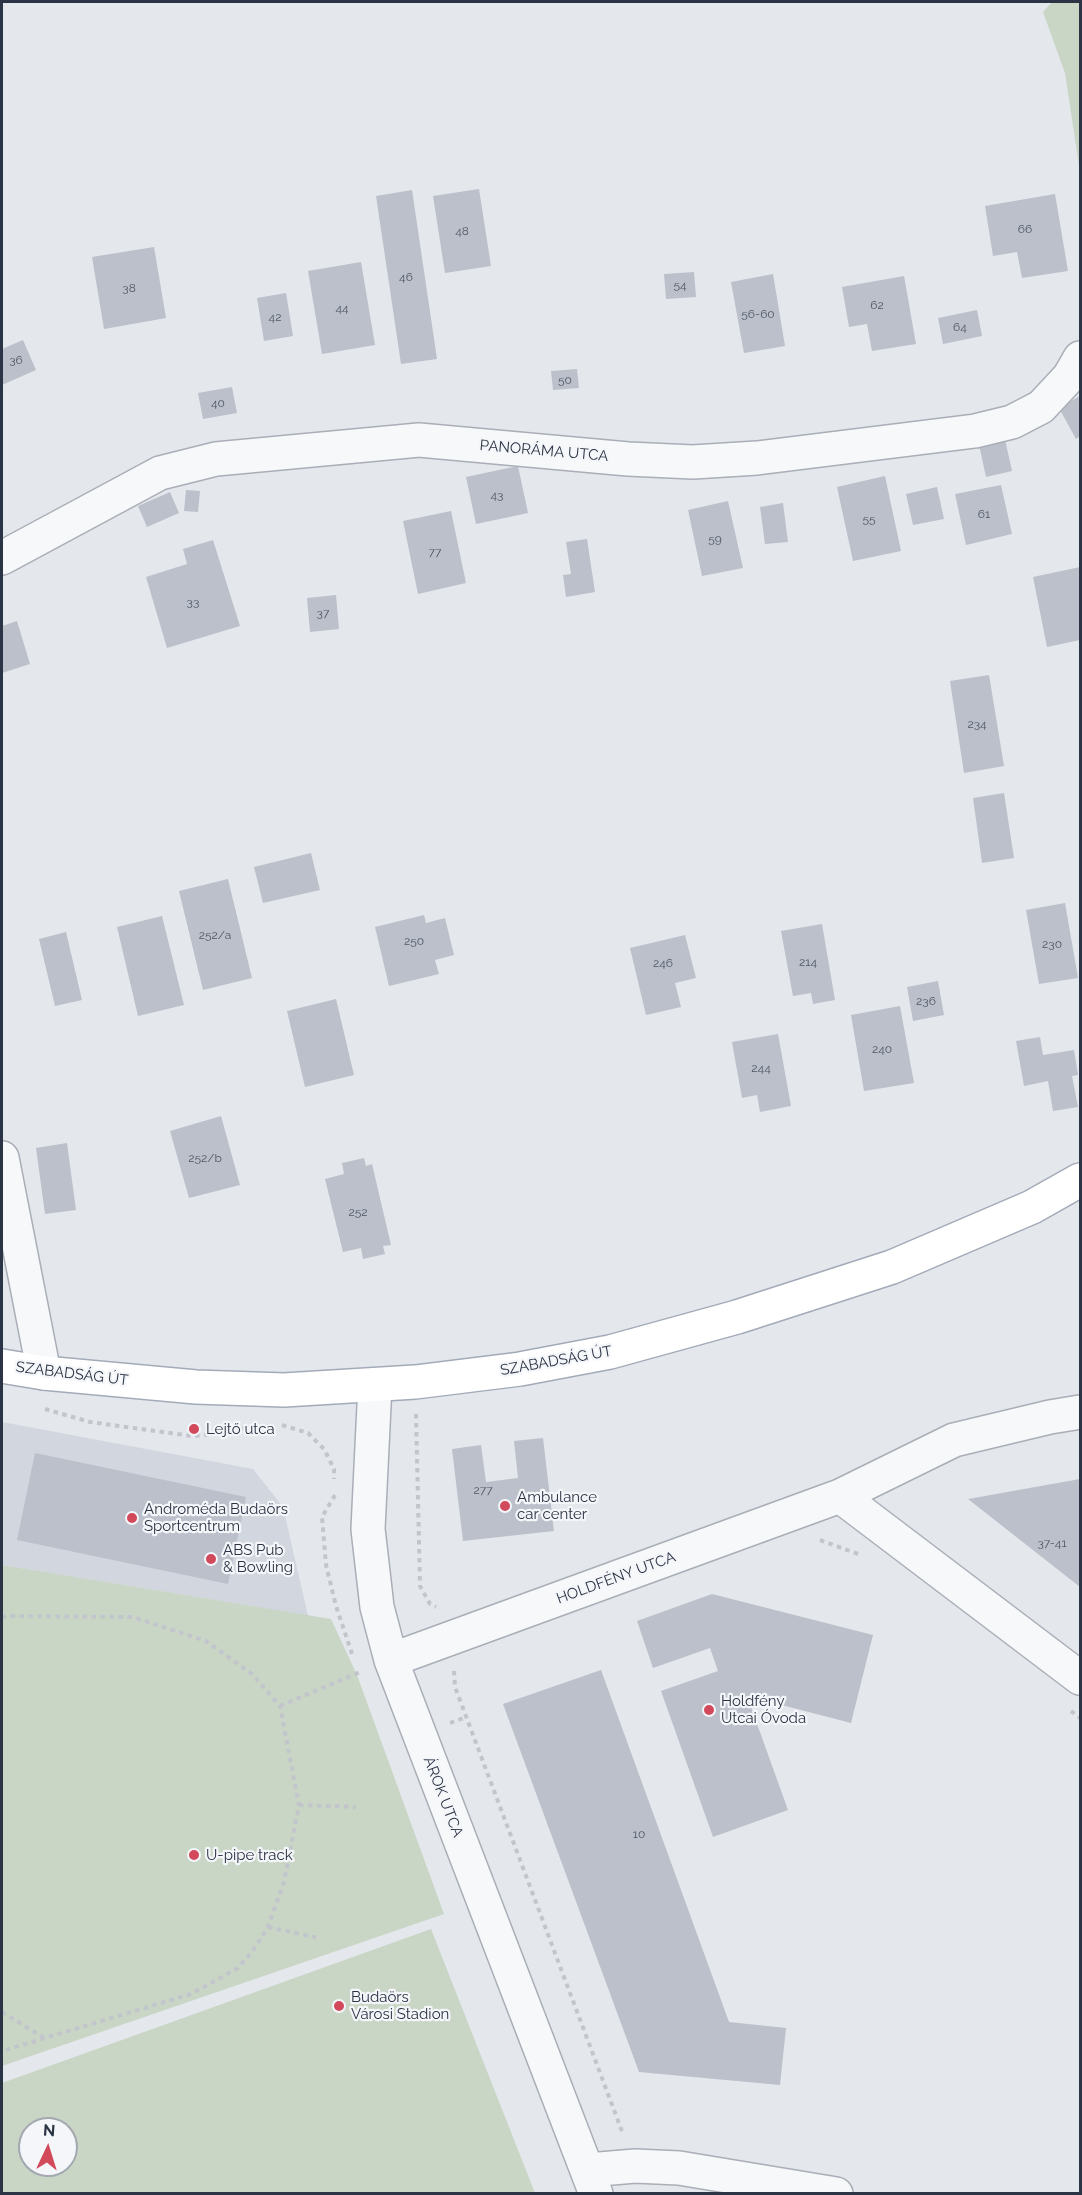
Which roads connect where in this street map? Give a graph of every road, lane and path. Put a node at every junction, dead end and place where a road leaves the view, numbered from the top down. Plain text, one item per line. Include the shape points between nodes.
1 (1080, 358) edge
2 (2, 558) edge
3 (2, 1158) edge
4 (1080, 1180) edge
5 (2, 1366) edge
6 (44, 1373) junction
7 (415, 1382) junction
8 (375, 1385) junction
9 (35, 1405) dead end
10 (1080, 1412) edge
11 (840, 1496) junction
12 (796, 1512) junction
13 (863, 1555) dead end
14 (2, 1618) edge
15 (452, 1638) junction
16 (354, 1657) dead end
17 (392, 1660) junction
18 (357, 1665) dead end
19 (360, 1672) dead end
20 (1080, 1678) edge
21 (299, 1805) junction
22 (356, 1807) dead end
23 (268, 1927) junction
24 (318, 1938) dead end
25 (2, 2012) edge
26 (44, 2038) junction
27 (2, 2050) edge
28 (635, 2166) junction
29 (592, 2182) edge
30 (836, 2193) edge

1 - 2 street, PANORÁMA UTCA via 1069,377 1041,407 1012,422 975,431 757,458 693,462 628,459 419,440 216,459 160,473
3 - 6 street
4 - 7 main road, SZABADSÁG ÚT via 1025,1210 892,1267 737,1317 610,1352 520,1369
5 - 6 main road, SZABADSÁG ÚT
6 - 8 main road, SZABADSÁG ÚT via 207,1388 284,1390
7 - 8 main road, SZABADSÁG ÚT
7 - 15 path via 420,1586 430,1604 449,1612
8 - 17 street, ÁROK UTCA via 368,1529 377,1607
9 - 16 path via 90,1422 192,1436 281,1425 308,1432 324,1449 334,1469 336,1494 322,1517 326,1565
10 - 11 street, HOLDFÉNY UTCA via 954,1440
11 - 12 street, HOLDFÉNY UTCA
11 - 20 street
12 - 13 path via 816,1539
12 - 15 street, HOLDFÉNY UTCA
14 - 21 path via 133,1617 206,1641 252,1674 280,1706
15 - 17 street, HOLDFÉNY UTCA
15 - 28 path via 455,1687
17 - 29 street, ÁROK UTCA
18 - 19 path
21 - 22 path
21 - 23 path via 284,1882
23 - 24 path
23 - 26 path via 238,1968 191,1994
25 - 26 path
26 - 27 path
28 - 29 street
28 - 30 street via 679,2168

